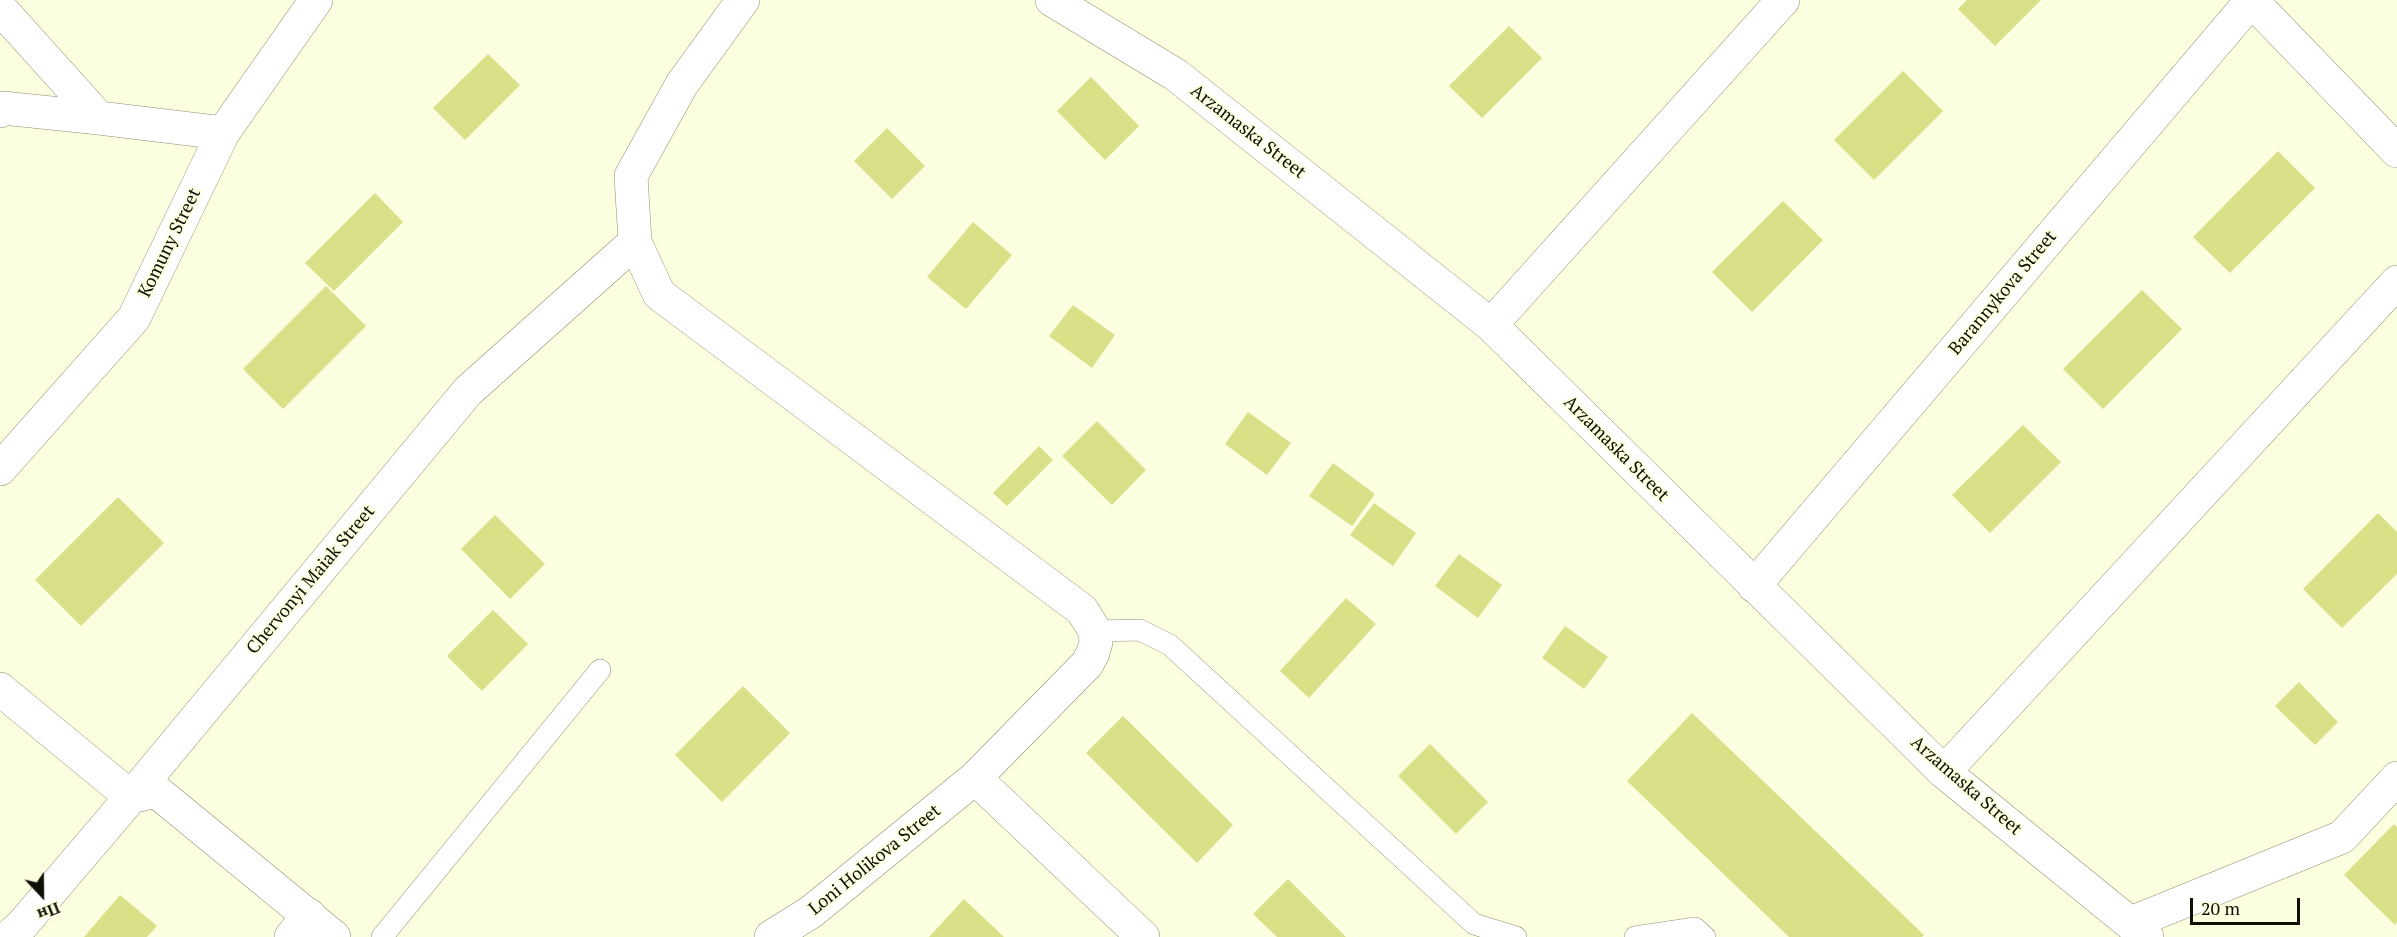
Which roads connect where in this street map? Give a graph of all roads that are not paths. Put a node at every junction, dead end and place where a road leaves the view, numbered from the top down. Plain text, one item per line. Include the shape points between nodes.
1 (316, 0) edge
2 (743, 0) edge
3 (1052, 0) edge
4 (1783, 0) edge
5 (2251, 0) edge
6 (0, 8) edge
7 (0, 111) edge
8 (99, 118) junction
9 (223, 133) junction
10 (2397, 151) edge
11 (635, 242) junction
12 (2397, 282) edge
13 (1491, 325) junction
14 (0, 469) edge
15 (1754, 586) junction
16 (1095, 631) junction
17 (600, 670) dead end
18 (0, 688) edge
19 (1944, 772) junction
20 (975, 778) junction
21 (2397, 778) edge
22 (131, 797) junction
23 (300, 926) edge
24 (2139, 930) edge
25 (9, 937) edge
26 (334, 937) edge
27 (382, 937) edge
28 (771, 937) edge
29 (1143, 937) edge
30 (1516, 937) edge
31 (1635, 937) edge
32 (1705, 937) edge

1 - 9 street, Komuny Street
2 - 11 street via 682,84 631,176
3 - 13 street, Arzamaska Street via 1176,75
4 - 13 street
5 - 10 street
5 - 15 street, Barannykova Street
6 - 8 street
7 - 8 street via 3,108
8 - 9 street
9 - 14 street, Komuny Street via 134,318
11 - 16 street via 659,294 1082,610
11 - 22 street, Chervonyi Maiak Street via 468,391
12 - 19 street
13 - 15 street, Arzamaska Street
15 - 19 street, Arzamaska Street
16 - 20 street, Loni Holikova Street via 1096,642 1087,664
16 - 30 lane via 1140,630 1170,645 1474,924
17 - 27 lane
18 - 22 street
19 - 24 street, Arzamaska Street
20 - 28 street, Loni Holikova Street via 811,912
20 - 29 street
21 - 24 street via 2342,837
22 - 23 street via 156,791
22 - 25 street, Chervonyi Maiak Street
23 - 26 street
31 - 32 lane via 1695,928

